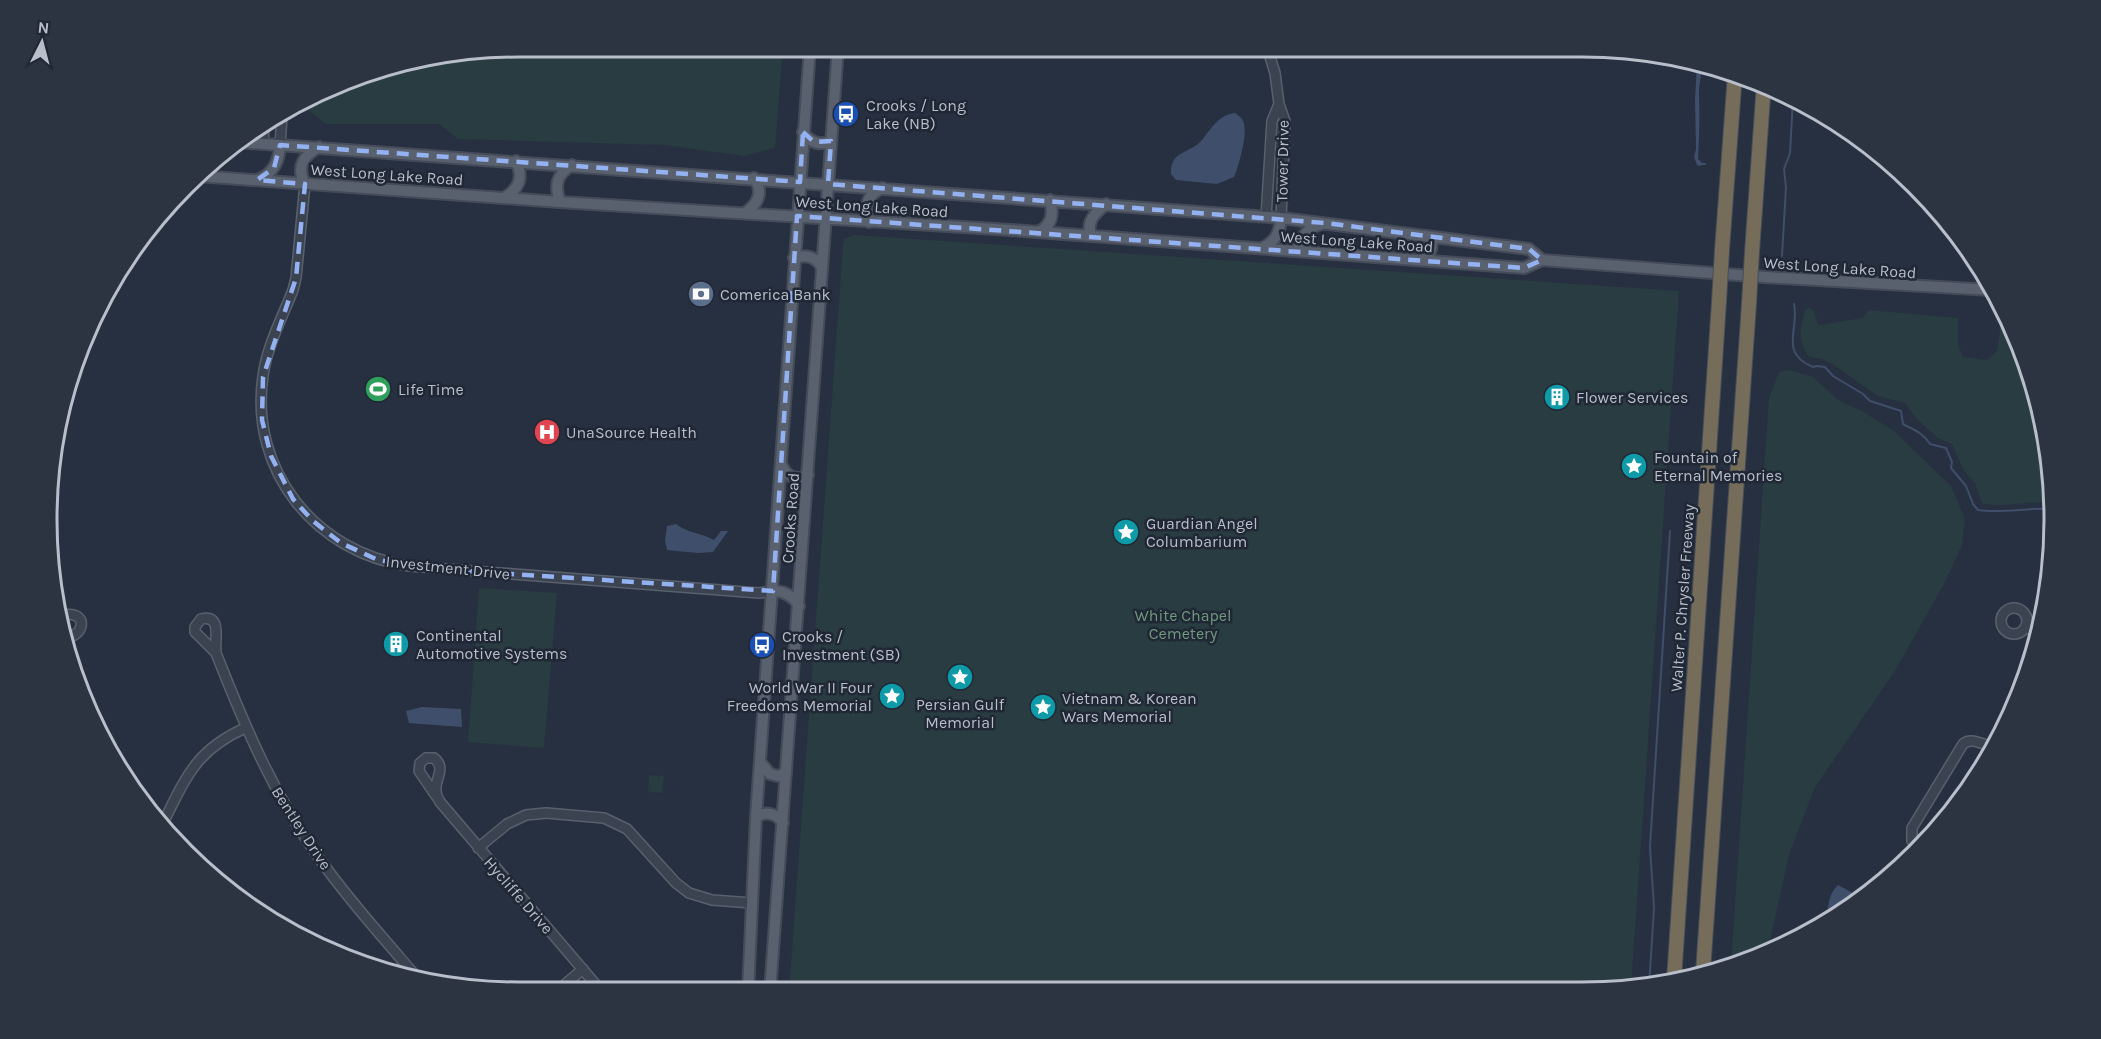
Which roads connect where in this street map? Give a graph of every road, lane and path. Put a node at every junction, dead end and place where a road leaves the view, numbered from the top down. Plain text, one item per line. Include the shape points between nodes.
1 (809, 57) edge
2 (837, 57) edge
3 (1270, 57) edge
4 (1734, 84) edge
5 (1763, 94) edge
6 (1279, 104) junction
7 (282, 123) edge
8 (803, 132) junction
9 (264, 135) edge
10 (831, 141) junction
11 (252, 143) edge
12 (263, 144) junction
13 (280, 145) junction
14 (319, 147) junction
15 (516, 161) junction
16 (572, 165) junction
17 (210, 177) edge
18 (754, 178) junction
19 (257, 180) junction
20 (800, 182) junction
21 (305, 183) junction
22 (828, 184) junction
23 (883, 188) junction
24 (504, 198) junction
25 (1050, 200) junction
26 (560, 202) junction
27 (1106, 204) junction
28 (745, 213) junction
29 (797, 216) junction
30 (1266, 217) junction
31 (1281, 218) junction
32 (826, 219) junction
33 (869, 222) junction
34 (1325, 223) junction
35 (1038, 232) junction
36 (1091, 236) junction
37 (1431, 237) junction
38 (1262, 249) junction
39 (1296, 251) junction
40 (794, 258) junction
41 (1422, 260) junction
42 (1542, 260) junction
43 (822, 268) junction
44 (1983, 289) edge
45 (781, 463) junction
46 (808, 475) junction
47 (772, 591) junction
48 (799, 606) junction
49 (67, 614) edge
50 (2025, 627) dead end
51 (2030, 629) edge
52 (72, 636) edge
53 (216, 653) dead end
54 (245, 728) junction
55 (1985, 745) edge
56 (760, 762) junction
57 (786, 773) junction
58 (436, 796) dead end
59 (166, 817) edge
60 (756, 817) junction
61 (783, 823) junction
62 (1913, 842) edge
63 (478, 848) junction
64 (752, 903) junction
65 (1703, 965) edge
66 (409, 968) edge
67 (583, 969) junction
68 (1675, 972) edge
69 (568, 982) edge
70 (594, 982) edge
71 (749, 982) edge
72 (771, 982) edge

1 - 8 main road, Crooks Road
2 - 10 main road, Crooks Road
3 - 6 street, Tower Drive
4 - 68 highway, Walter P. Chrysler Freeway, bridge
5 - 65 highway, bridge
6 - 30 street, Tower Drive via 1272,121
6 - 31 street, Tower Drive via 1285,121
7 - 13 street
8 - 10 main road via 814,142
8 - 20 main road, Crooks Road
9 - 12 street
10 - 22 main road, Crooks Road
11 - 12 main road, West Long Lake Road
12 - 13 main road, West Long Lake Road
13 - 14 main road, West Long Lake Road
13 - 19 main road via 274,168
14 - 15 main road, West Long Lake Road
14 - 21 main road via 302,162 300,172
15 - 16 main road, West Long Lake Road
15 - 24 main road via 519,182
16 - 18 main road, West Long Lake Road
16 - 26 main road via 558,179
17 - 19 main road, West Long Lake Road
18 - 20 main road, West Long Lake Road
18 - 28 main road via 759,198
19 - 21 main road, West Long Lake Road
20 - 22 main road, West Long Lake Road
20 - 29 main road, Crooks Road
21 - 24 main road, West Long Lake Road
21 - 47 street, Investment Drive via 296,278 267,356 261,408 276,469 293,498 317,525 352,550 393,564
22 - 23 main road, West Long Lake Road
22 - 32 main road, Crooks Road
23 - 25 main road, West Long Lake Road
23 - 33 main road via 868,200
24 - 26 main road, West Long Lake Road
25 - 27 main road, West Long Lake Road
25 - 35 main road via 1051,218
26 - 28 main road, West Long Lake Road
27 - 30 main road, West Long Lake Road
27 - 36 main road via 1091,219
28 - 29 main road, West Long Lake Road
29 - 32 main road, West Long Lake Road
29 - 40 main road, Crooks Road
30 - 31 main road, West Long Lake Road
31 - 34 main road, West Long Lake Road
31 - 38 main road via 1276,238
32 - 33 main road, West Long Lake Road
32 - 43 main road, Crooks Road
33 - 35 main road, West Long Lake Road
34 - 37 main road, West Long Lake Road
34 - 39 main road via 1304,234
35 - 36 main road, West Long Lake Road
36 - 38 main road, West Long Lake Road
37 - 41 main road via 1432,248
37 - 42 main road, West Long Lake Road via 1529,249
38 - 39 main road, West Long Lake Road
39 - 41 main road, West Long Lake Road
40 - 43 main road via 810,257
40 - 45 main road, Crooks Road
41 - 42 main road, West Long Lake Road via 1524,268
42 - 44 main road, West Long Lake Road
43 - 46 main road, Crooks Road
45 - 46 main road via 791,477
45 - 47 main road, Crooks Road
46 - 48 main road, Crooks Road
47 - 48 main road via 789,595
47 - 56 main road, Crooks Road
48 - 57 main road, Crooks Road
49 - 52 street via 73,614 81,623
50 - 51 street
53 - 54 street, Bentley Drive
54 - 59 street via 199,759
54 - 66 street, Bentley Drive via 275,788 316,853
55 - 62 street via 1973,741 1963,744 1912,828
56 - 57 main road via 770,774
56 - 60 main road, Crooks Road
57 - 61 main road, Crooks Road
58 - 63 street, Hycliffe Drive
60 - 61 main road via 771,814
60 - 64 main road, Crooks Road
61 - 72 main road, Crooks Road
63 - 64 street via 503,826 526,815 554,813 604,818 627,829 689,893 712,900
63 - 67 street, Hycliffe Drive
64 - 71 main road, Crooks Road
67 - 69 street
67 - 70 street, Hycliffe Drive

